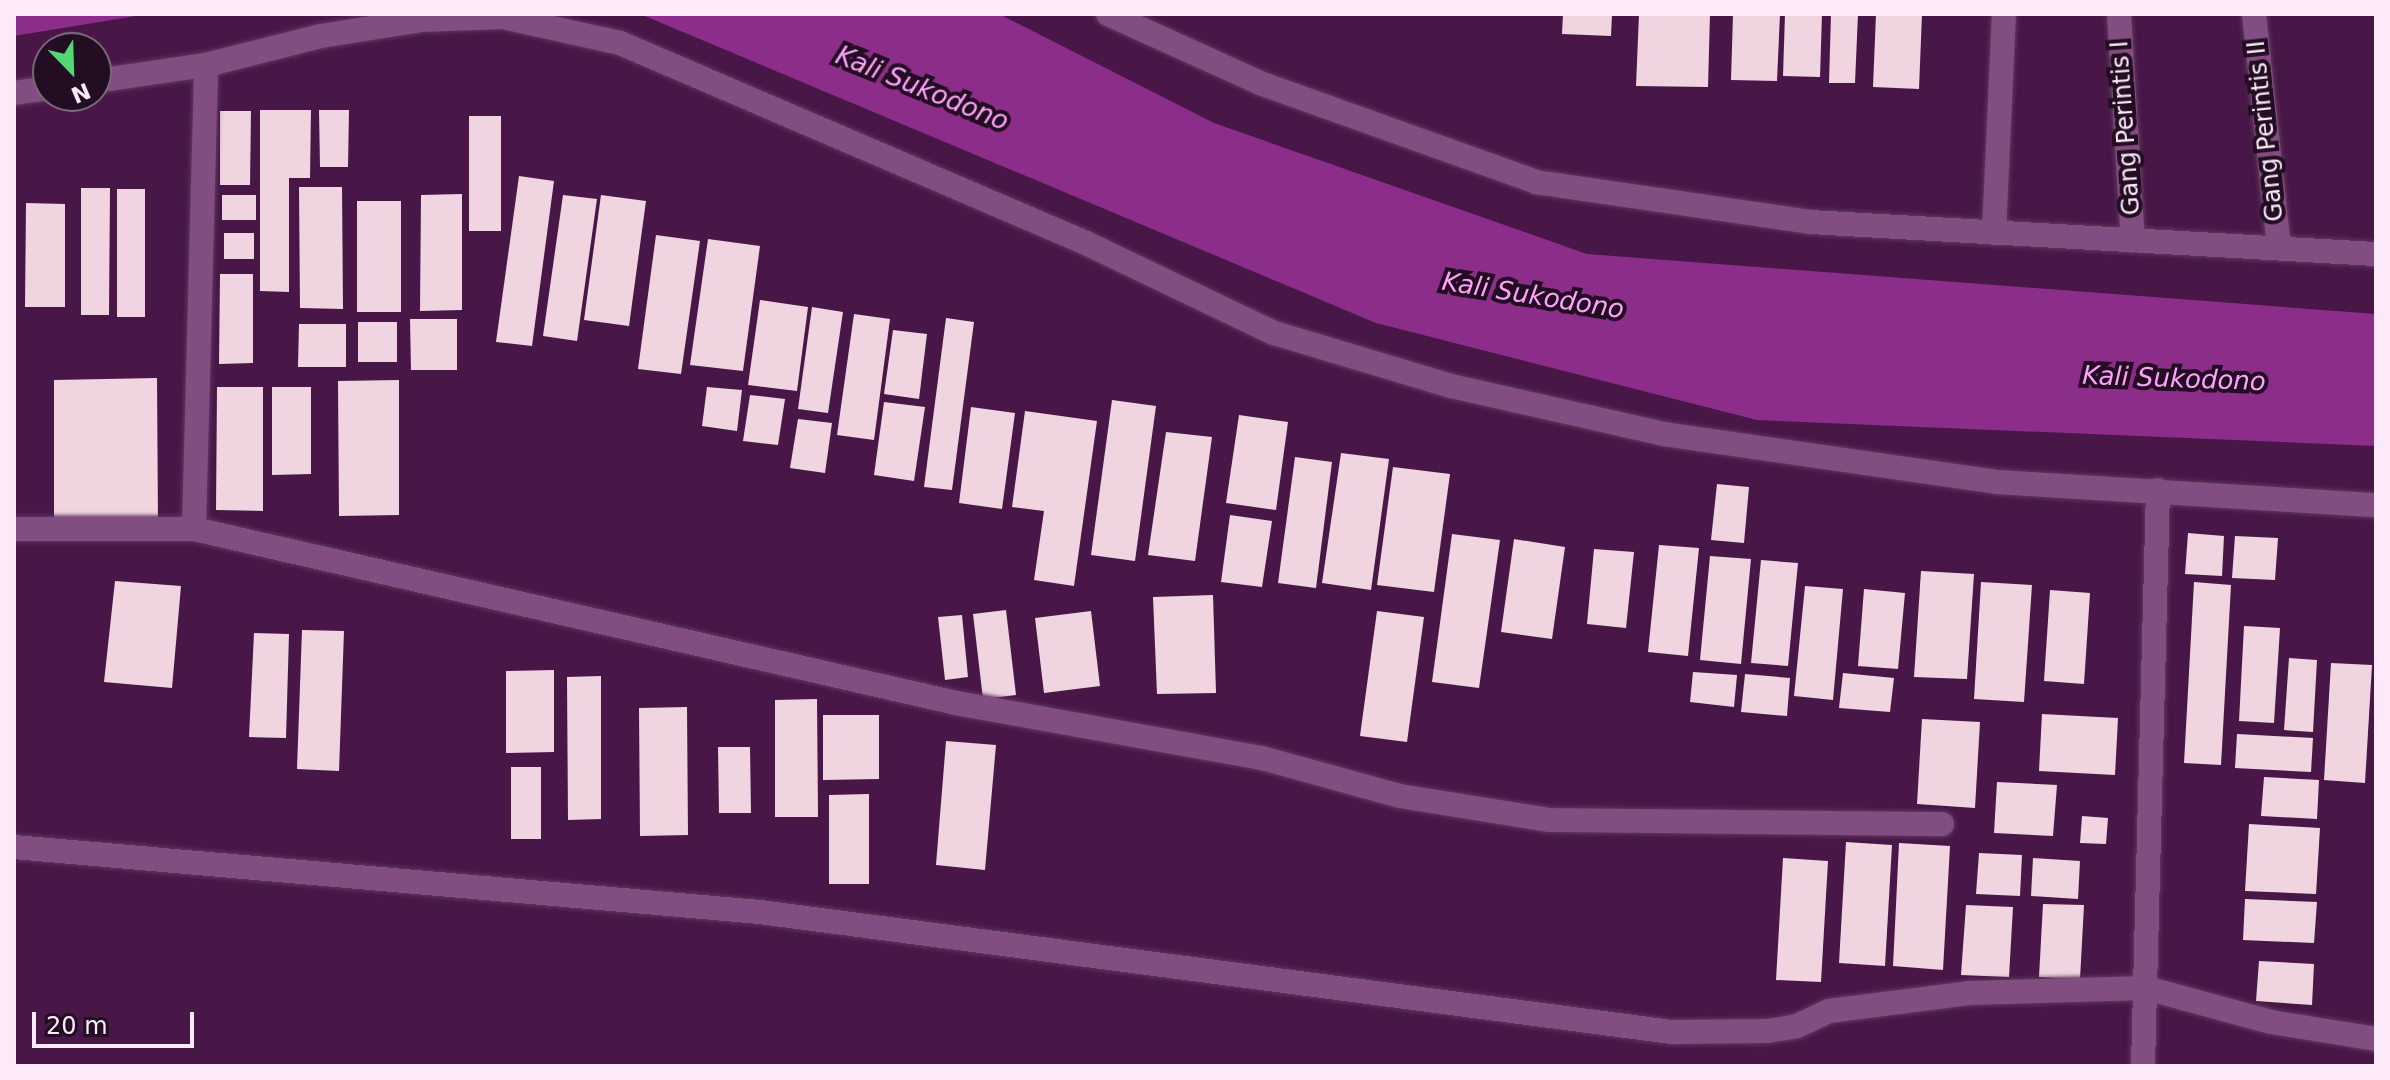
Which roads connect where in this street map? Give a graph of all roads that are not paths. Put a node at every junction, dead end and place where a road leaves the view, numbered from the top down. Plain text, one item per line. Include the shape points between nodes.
1 (1108, 14) edge
2 (2004, 14) edge
3 (2119, 14) edge
4 (2254, 14) edge
5 (206, 65) junction
6 (112, 79) edge
7 (1994, 233) junction
8 (2133, 241) junction
9 (2279, 247) junction
10 (2376, 254) edge
11 (2158, 490) junction
12 (2376, 505) edge
13 (14, 529) edge
14 (194, 529) junction
15 (1942, 824) dead end
16 (14, 847) edge
17 (2146, 988) junction
18 (2376, 1039) edge
19 (2143, 1066) edge

1 - 7 street via 1260,83 1536,182 1810,222
2 - 7 street
3 - 8 street, Gang Perintis I
4 - 9 street, Gang Perintis II
5 - 6 street
5 - 11 street via 421,20 503,17 620,43 1086,243 1274,333 1451,386 1664,434 1997,482
5 - 14 street
7 - 8 street
8 - 9 street
9 - 10 street
11 - 12 street
11 - 17 street
13 - 14 street
14 - 15 street via 956,703 1262,758 1400,796 1550,820
16 - 17 street via 760,912 1672,1032 1767,1031 1797,1026 1829,1011 1969,993
17 - 18 street via 2271,1022
17 - 19 street

